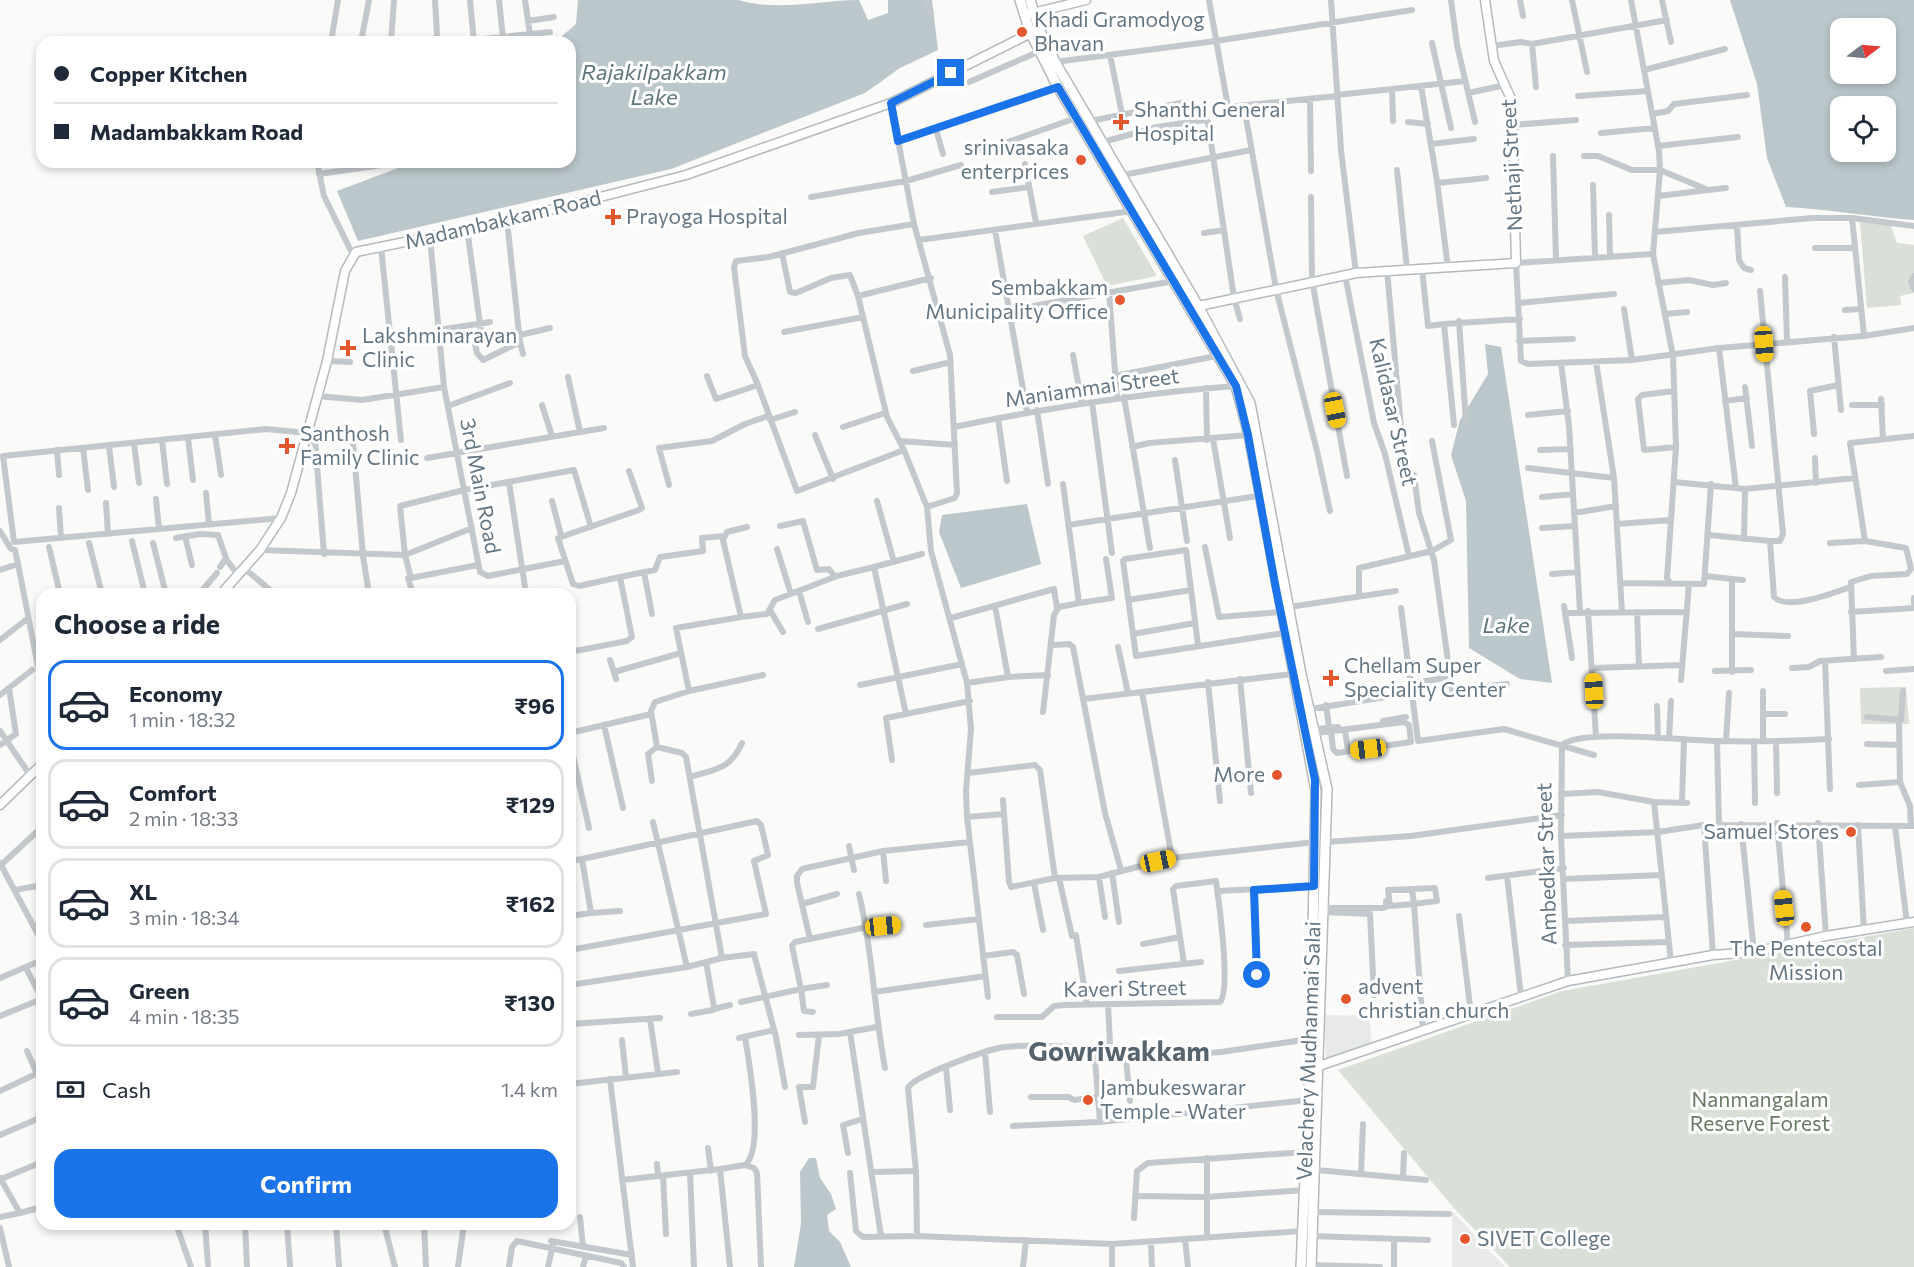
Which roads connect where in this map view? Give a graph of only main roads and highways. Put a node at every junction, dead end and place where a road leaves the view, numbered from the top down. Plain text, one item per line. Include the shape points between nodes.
1 (1020, 0) edge
2 (1030, 0) edge
3 (1030, 14) junction
4 (1035, 31) junction
5 (1284, 609) junction
6 (1315, 842) junction
7 (1326, 842) junction
8 (1311, 1266) edge
9 (1301, 1267) edge

1 - 3 main road, Velachery Mudhanmai Salai
2 - 3 main road, Velachery Mudhanmai Salai
3 - 4 main road, Velachery Mudhanmai Salai
4 - 5 main road, Velachery Mudhanmai Salai via 1058,87 1236,386
4 - 5 main road, Velachery Mudhanmai Salai via 1123,175 1250,403
5 - 6 main road, Velachery Mudhanmai Salai via 1284,633 1315,780
5 - 7 main road, Velachery Mudhanmai Salai via 1311,708 1327,789
6 - 7 main road
6 - 9 main road, Velachery Mudhanmai Salai
7 - 8 main road, Velachery Mudhanmai Salai

